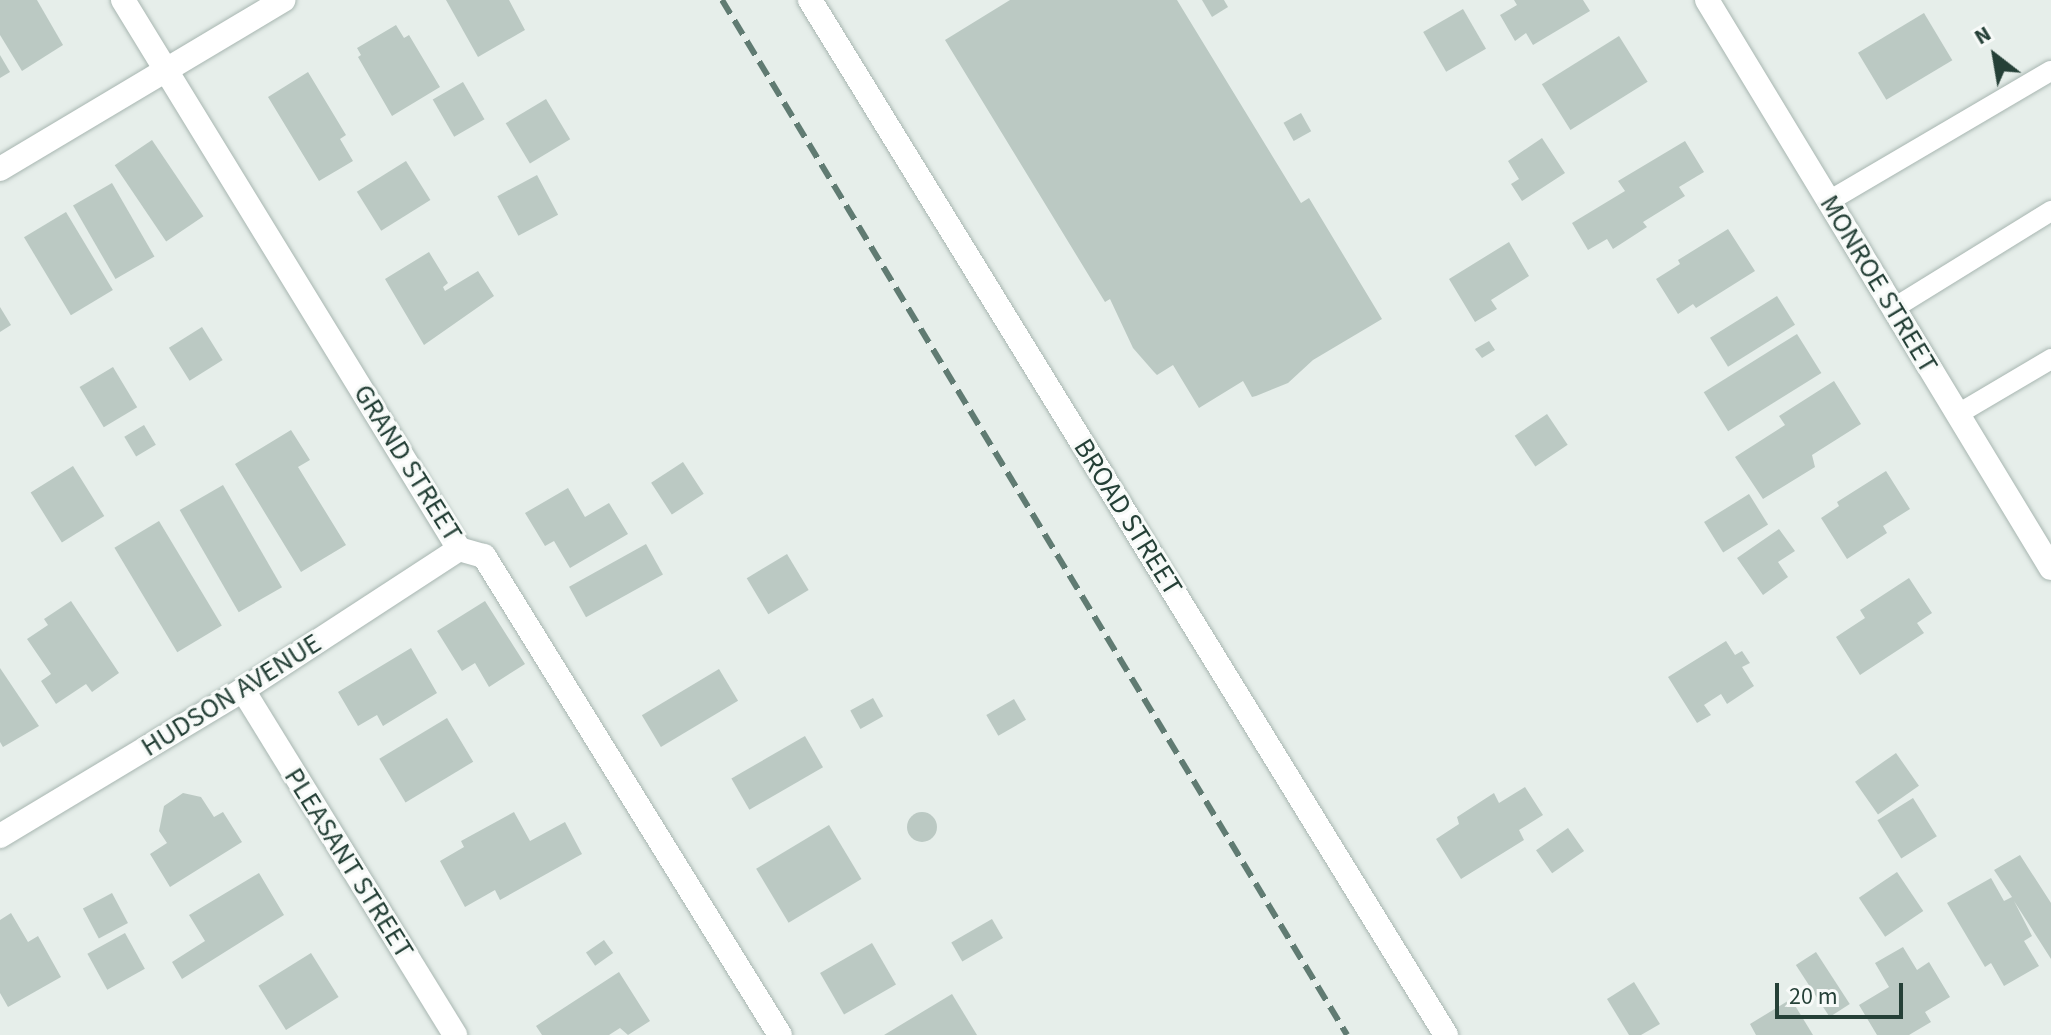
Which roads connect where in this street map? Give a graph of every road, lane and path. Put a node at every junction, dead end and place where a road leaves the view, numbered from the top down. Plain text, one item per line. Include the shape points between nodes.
1 (123, 0) edge
2 (283, 0) edge
3 (1707, 0) edge
4 (814, 1) edge
5 (165, 68) junction
6 (2051, 71) edge
7 (0, 169) edge
8 (1829, 201) junction
9 (2051, 211) edge
10 (1894, 308) junction
11 (2051, 359) edge
12 (1958, 414) junction
13 (459, 549) junction
14 (2051, 568) edge
15 (243, 690) junction
16 (0, 836) edge
17 (455, 1035) edge
18 (780, 1035) edge
19 (1446, 1035) edge

1 - 5 street, GRAND STREET
2 - 5 street
3 - 8 street, MONROE STREET
4 - 19 street, BROAD STREET
5 - 7 street
5 - 13 street, GRAND STREET
6 - 8 lane
8 - 10 street, MONROE STREET
9 - 10 lane
10 - 12 street, MONROE STREET
11 - 12 lane
12 - 14 street, MONROE STREET
13 - 15 street, HUDSON AVENUE
13 - 18 street, GRAND STREET via 484,556
15 - 16 street, HUDSON AVENUE
15 - 17 street, PLEASANT STREET

